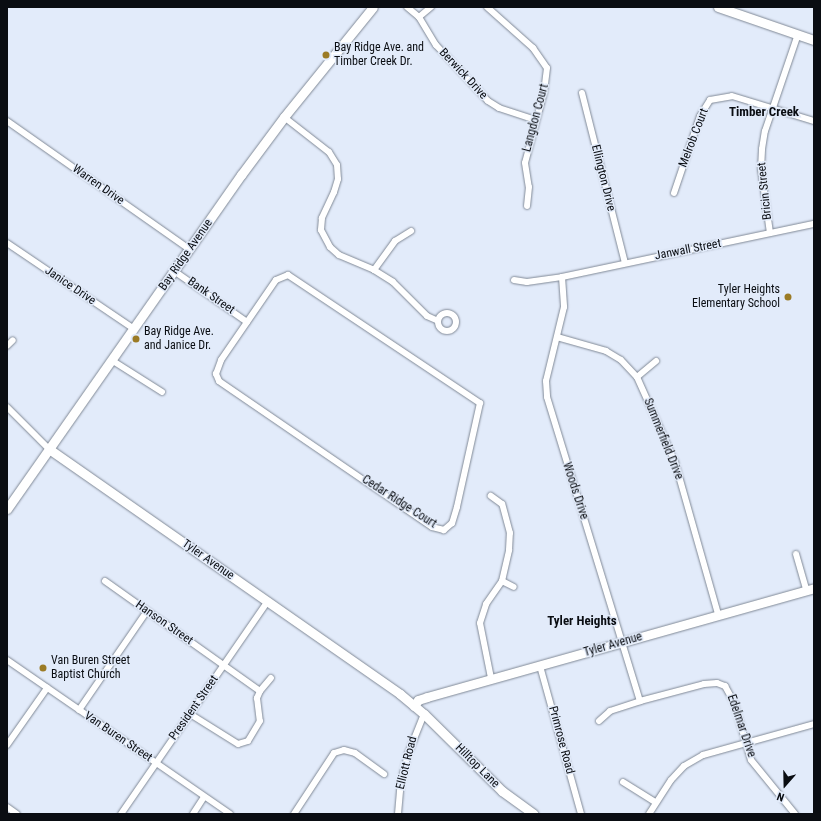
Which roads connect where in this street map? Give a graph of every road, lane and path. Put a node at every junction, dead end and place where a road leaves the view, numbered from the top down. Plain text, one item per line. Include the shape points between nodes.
1 (373, 7) edge
2 (407, 7) edge
3 (431, 7) edge
4 (487, 7) edge
5 (718, 7) edge
6 (419, 17) junction
7 (798, 34) junction
8 (814, 40) edge
9 (582, 93) dead end
10 (773, 107) junction
11 (284, 117) junction
12 (536, 120) junction
13 (814, 120) edge
14 (7, 121) edge
15 (674, 193) dead end
16 (527, 206) dead end
17 (814, 224) edge
18 (411, 231) dead end
19 (770, 233) junction
20 (7, 243) edge
21 (189, 249) junction
22 (625, 263) junction
23 (374, 270) junction
24 (174, 271) junction
25 (562, 277) junction
26 (514, 280) dead end
27 (438, 321) dead end
28 (247, 322) junction
29 (134, 329) junction
30 (556, 337) junction
31 (13, 340) dead end
32 (7, 346) edge
33 (113, 361) junction
34 (656, 361) dead end
35 (637, 377) junction
36 (162, 392) dead end
37 (7, 407) edge
38 (49, 449) junction
39 (491, 496) dead end
40 (7, 509) edge
41 (796, 554) dead end
42 (105, 581) dead end
43 (502, 581) junction
44 (514, 587) dead end
45 (810, 589) edge
46 (268, 601) junction
47 (148, 611) junction
48 (718, 614) junction
49 (622, 642) junction
50 (7, 660) edge
51 (224, 665) junction
52 (540, 666) junction
53 (271, 678) dead end
54 (491, 678) junction
55 (47, 688) junction
56 (260, 691) junction
57 (640, 701) junction
58 (414, 706) junction
59 (79, 710) junction
60 (190, 714) junction
61 (424, 714) junction
62 (599, 721) dead end
63 (814, 724) edge
64 (745, 744) junction
65 (7, 745) edge
66 (156, 763) junction
67 (384, 774) dead end
68 (623, 782) dead end
69 (204, 797) junction
70 (654, 802) junction
71 (7, 807) edge
72 (17, 814) edge
73 (121, 814) edge
74 (193, 814) edge
75 (230, 814) edge
76 (294, 814) edge
77 (398, 814) edge
78 (534, 814) edge
79 (580, 814) edge
80 (649, 814) edge
81 (795, 814) edge

1 - 11 street, Bay Ridge Avenue
2 - 6 street, Berwick Drive
3 - 6 street
4 - 12 street, Langdon Court via 533,48 547,68 544,92
5 - 7 street
6 - 12 street, Berwick Drive via 436,45 488,100 499,108
7 - 8 street
7 - 10 street, Bricin Street
9 - 22 street, Ellington Drive
10 - 13 street, Melrob Court
10 - 15 street, Melrob Court via 761,106 732,96 710,100 700,116
10 - 19 street, Bricin Street via 766,131 761,169
11 - 21 street, Bay Ridge Avenue
11 - 23 street via 329,152 338,165 338,179 322,218 322,230 330,247 339,255
12 - 16 street, Langdon Court via 525,163 529,187
14 - 21 street, Warren Drive
17 - 19 street, Janwall Street
18 - 23 street via 395,241
19 - 22 street, Janwall Street
20 - 29 street, Janice Drive
21 - 24 street, Bay Ridge Avenue
22 - 25 street, Janwall Street
23 - 27 street via 394,282 427,316
24 - 28 street, Bank Street
24 - 29 street, Bay Ridge Avenue
25 - 26 street, Janwall Street via 527,282
25 - 30 street, Woods Drive via 564,307
28 - 28 street, Cedar Ridge Court via 221,360 216,374 219,381 432,527 444,530 452,523 480,403 288,275 276,280
29 - 33 street, Bay Ridge Avenue
30 - 35 street, Summerfield Drive via 606,351 621,360
30 - 49 street, Woods Drive via 546,381 547,397
31 - 32 street
33 - 36 street
33 - 38 street, Bay Ridge Avenue
34 - 35 street
35 - 48 street, Summerfield Drive via 674,462
37 - 38 street, Tyler Avenue
38 - 40 street, Bay Ridge Avenue
38 - 46 street, Tyler Avenue
39 - 43 street via 502,504 510,533
41 - 45 street
42 - 47 street, Hanson Street
43 - 44 street
43 - 54 street via 486,604 480,624
45 - 48 street, Tyler Avenue
46 - 51 street, President Street
46 - 58 street, Tyler Avenue via 366,669
47 - 51 street, Hanson Street
47 - 59 street
48 - 49 street, Tyler Avenue
49 - 52 street, Tyler Avenue
49 - 57 street, Woods Drive
50 - 55 street, Van Buren Street
51 - 56 street, Hanson Street
51 - 60 street, President Street
52 - 54 street, Tyler Avenue
52 - 79 street, Primrose Road
53 - 56 street
54 - 58 street, Tyler Avenue via 418,700
55 - 59 street, Van Buren Street
55 - 65 street
56 - 60 street via 257,698 260,720 248,741 238,744
57 - 62 street, Edelmar Drive via 610,711
57 - 64 street, Edelmar Drive via 717,683 730,692
58 - 61 street, Tyler Avenue
59 - 66 street, Van Buren Street
60 - 66 street, President Street
61 - 77 street, Elliott Road via 408,754 401,782
61 - 78 street, Hilltop Lane via 502,791
63 - 64 street
64 - 70 street via 703,755 684,766
64 - 81 street, Edelmar Drive via 760,773
66 - 69 street, Van Buren Street
66 - 73 street, President Street
67 - 76 street via 355,753 344,750 334,753
68 - 70 street
69 - 74 street
69 - 75 street, Van Buren Street
70 - 80 street
71 - 72 street

